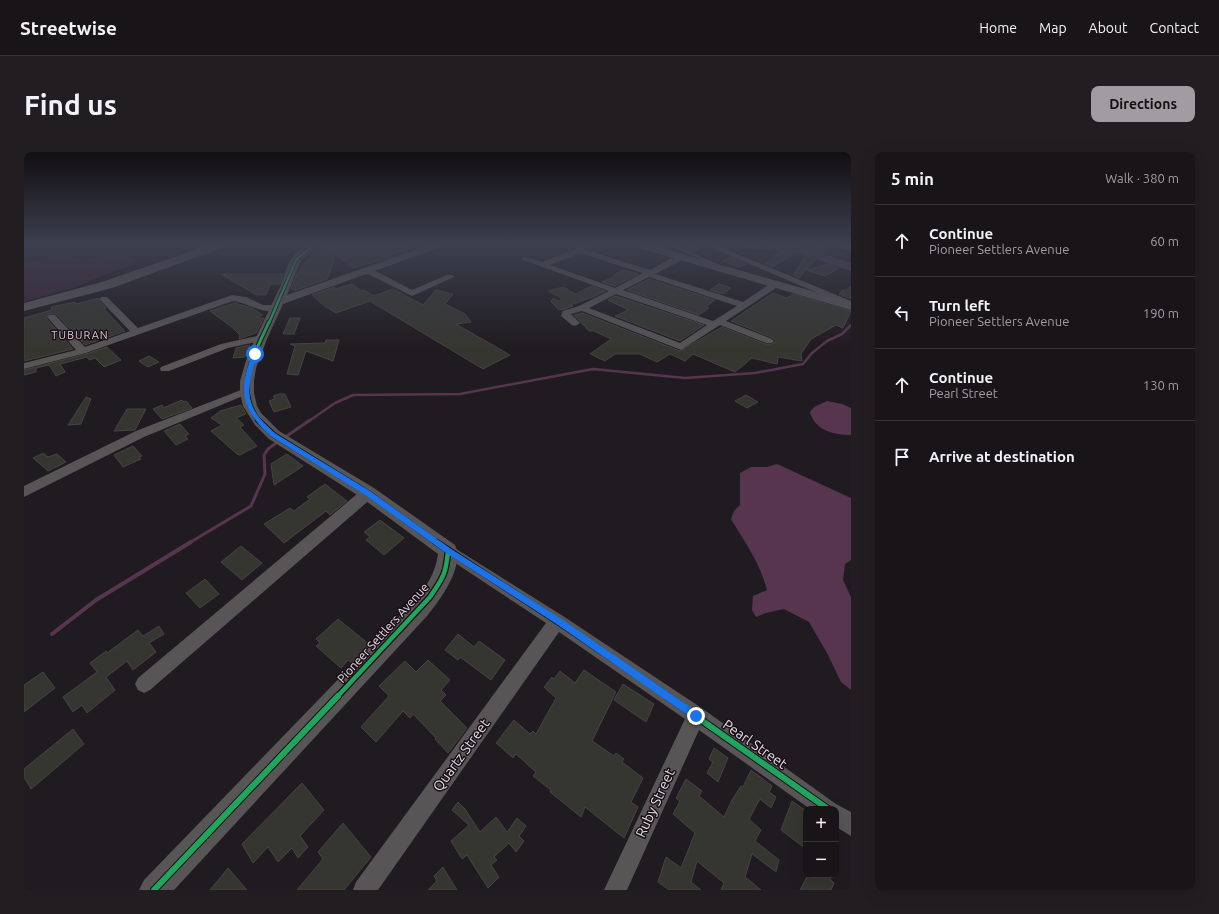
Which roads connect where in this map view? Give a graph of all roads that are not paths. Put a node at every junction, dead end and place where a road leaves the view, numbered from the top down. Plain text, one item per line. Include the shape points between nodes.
1 (123, 279) edge
2 (288, 279) edge
3 (343, 279) edge
4 (385, 279) edge
5 (444, 279) edge
6 (586, 279) edge
7 (637, 279) edge
8 (668, 279) edge
9 (761, 279) edge
10 (791, 279) edge
11 (776, 284) junction
12 (617, 290) junction
13 (104, 299) dead end
14 (277, 305) junction
15 (744, 305) junction
16 (851, 305) edge
17 (24, 307) edge
18 (582, 308) junction
19 (52, 317) dead end
20 (574, 323) dead end
21 (717, 323) junction
22 (137, 333) junction
23 (262, 338) junction
24 (769, 341) dead end
25 (84, 351) junction
26 (24, 366) edge
27 (165, 369) dead end
28 (246, 391) junction
29 (24, 492) edge
30 (368, 493) junction
31 (448, 551) junction
32 (557, 621) junction
33 (144, 684) dead end
34 (696, 716) junction
35 (824, 806) edge
36 (839, 816) edge
37 (851, 825) edge
38 (154, 890) edge
39 (364, 890) edge
40 (615, 890) edge

1 - 17 highway
2 - 14 street
3 - 14 street
4 - 5 street via 412,293
6 - 12 street
7 - 12 street
8 - 15 street
9 - 11 main road
10 - 16 street
11 - 15 street
11 - 16 main road
12 - 18 street
12 - 21 street
13 - 22 street
14 - 22 street via 262,308 243,299 232,298
14 - 23 street
15 - 21 street
18 - 20 street via 566,313
18 - 21 street via 681,347
19 - 25 street
21 - 24 street
22 - 25 street
23 - 27 street via 226,344
23 - 28 street via 250,369
25 - 26 street
28 - 29 street via 140,434
28 - 30 street via 253,413 262,425 281,440
30 - 31 street
30 - 33 street
31 - 32 street, Pearl Street
31 - 38 street, Pioneer Settlers Avenue via 443,579 430,597
32 - 34 street, Pearl Street
32 - 39 street, Quartz Street
34 - 35 street, Pearl Street
34 - 40 street, Ruby Street
36 - 37 street

